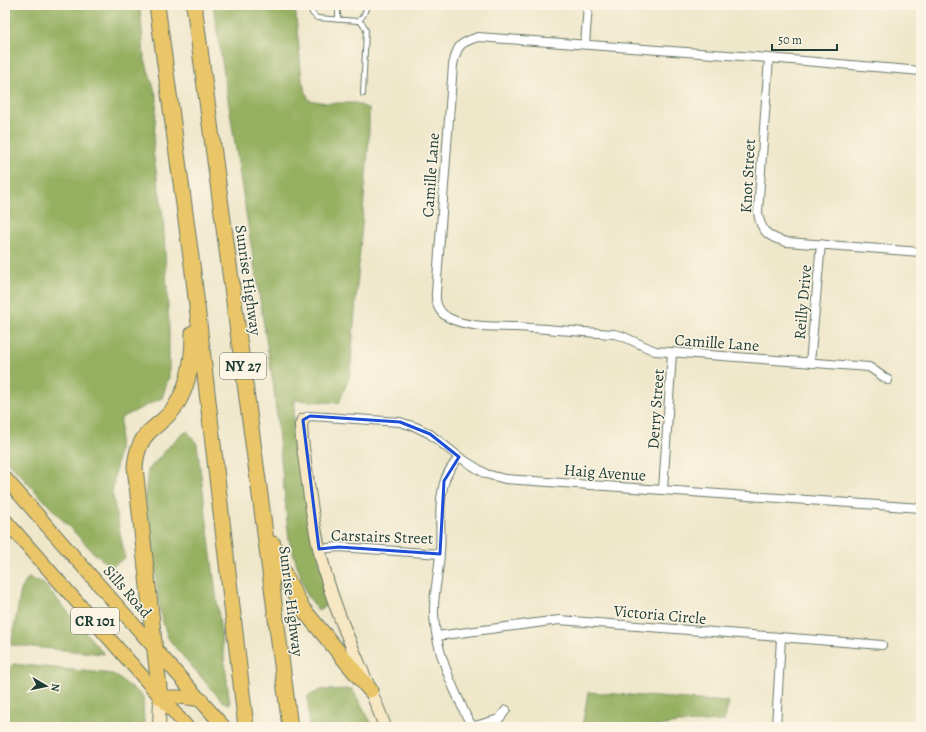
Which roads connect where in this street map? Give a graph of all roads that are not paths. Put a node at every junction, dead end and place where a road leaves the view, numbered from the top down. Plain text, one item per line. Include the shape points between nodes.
1 (157, 5) edge
2 (194, 5) edge
3 (310, 5) edge
4 (338, 5) edge
5 (367, 5) edge
6 (588, 5) edge
7 (338, 20) junction
8 (358, 21) junction
9 (585, 44) junction
10 (769, 58) junction
11 (921, 71) edge
12 (362, 94) dead end
13 (821, 244) junction
14 (921, 252) edge
15 (193, 272) junction
16 (672, 353) junction
17 (810, 363) junction
18 (888, 380) dead end
19 (303, 420) joint
20 (459, 457) junction
21 (5, 478) edge
22 (663, 490) junction
23 (921, 508) edge
24 (262, 510) junction
25 (5, 520) edge
26 (319, 549) junction
27 (440, 554) junction
28 (437, 636) junction
29 (781, 638) junction
30 (882, 645) dead end
31 (154, 647) junction
32 (370, 690) junction
33 (160, 697) junction
34 (202, 700) junction
35 (506, 710) dead end
36 (159, 727) edge
37 (187, 727) edge
38 (224, 727) edge
39 (246, 727) edge
40 (290, 727) edge
41 (385, 727) edge
42 (776, 727) edge

1 - 15 highway, NY 27
2 - 24 highway, Sunrise Highway / NY 27
3 - 7 lane via 312,13 318,18
4 - 7 lane
5 - 8 lane via 363,18
6 - 9 street
7 - 8 lane
8 - 12 lane via 366,30
9 - 10 street, Camille Lane
9 - 16 street, Camille Lane via 478,37 465,41 456,50 435,301 448,317 459,322 614,334 654,351
10 - 11 street, Camille Lane
10 - 13 street, Knot Street via 759,222 765,232 775,240
13 - 14 street, Knot Street
13 - 17 street, Reilly Drive
15 - 31 highway via 192,352 183,393 175,408 140,444 136,456 135,467
15 - 39 highway, NY 27
16 - 17 street, Camille Lane
16 - 22 street, Derry Street
17 - 18 street, Camille Lane via 869,367
19 - 20 street, Haig Avenue via 310,416 400,422 430,434
19 - 26 street via 302,440
20 - 22 street, Haig Avenue via 486,474 505,479
20 - 27 street, Carstairs Street via 446,476 441,499
21 - 31 main road, Sills Road / CR 101
22 - 23 street, Haig Avenue
24 - 32 highway via 281,568 302,608
24 - 40 highway, Sunrise Highway / NY 27
25 - 33 main road, CR 101
26 - 27 street, Carstairs Street via 339,547
26 - 32 street via 328,585
27 - 28 street via 434,614
28 - 29 street, Victoria Circle via 559,620
28 - 35 street via 449,678 471,724 476,726 499,719
29 - 30 street, Victoria Circle
29 - 42 street
31 - 33 highway
31 - 34 main road, Sills Road / CR 101
32 - 41 street
33 - 34 main road
33 - 36 street
33 - 37 main road, CR 101
34 - 38 main road, Sills Road / CR 101

